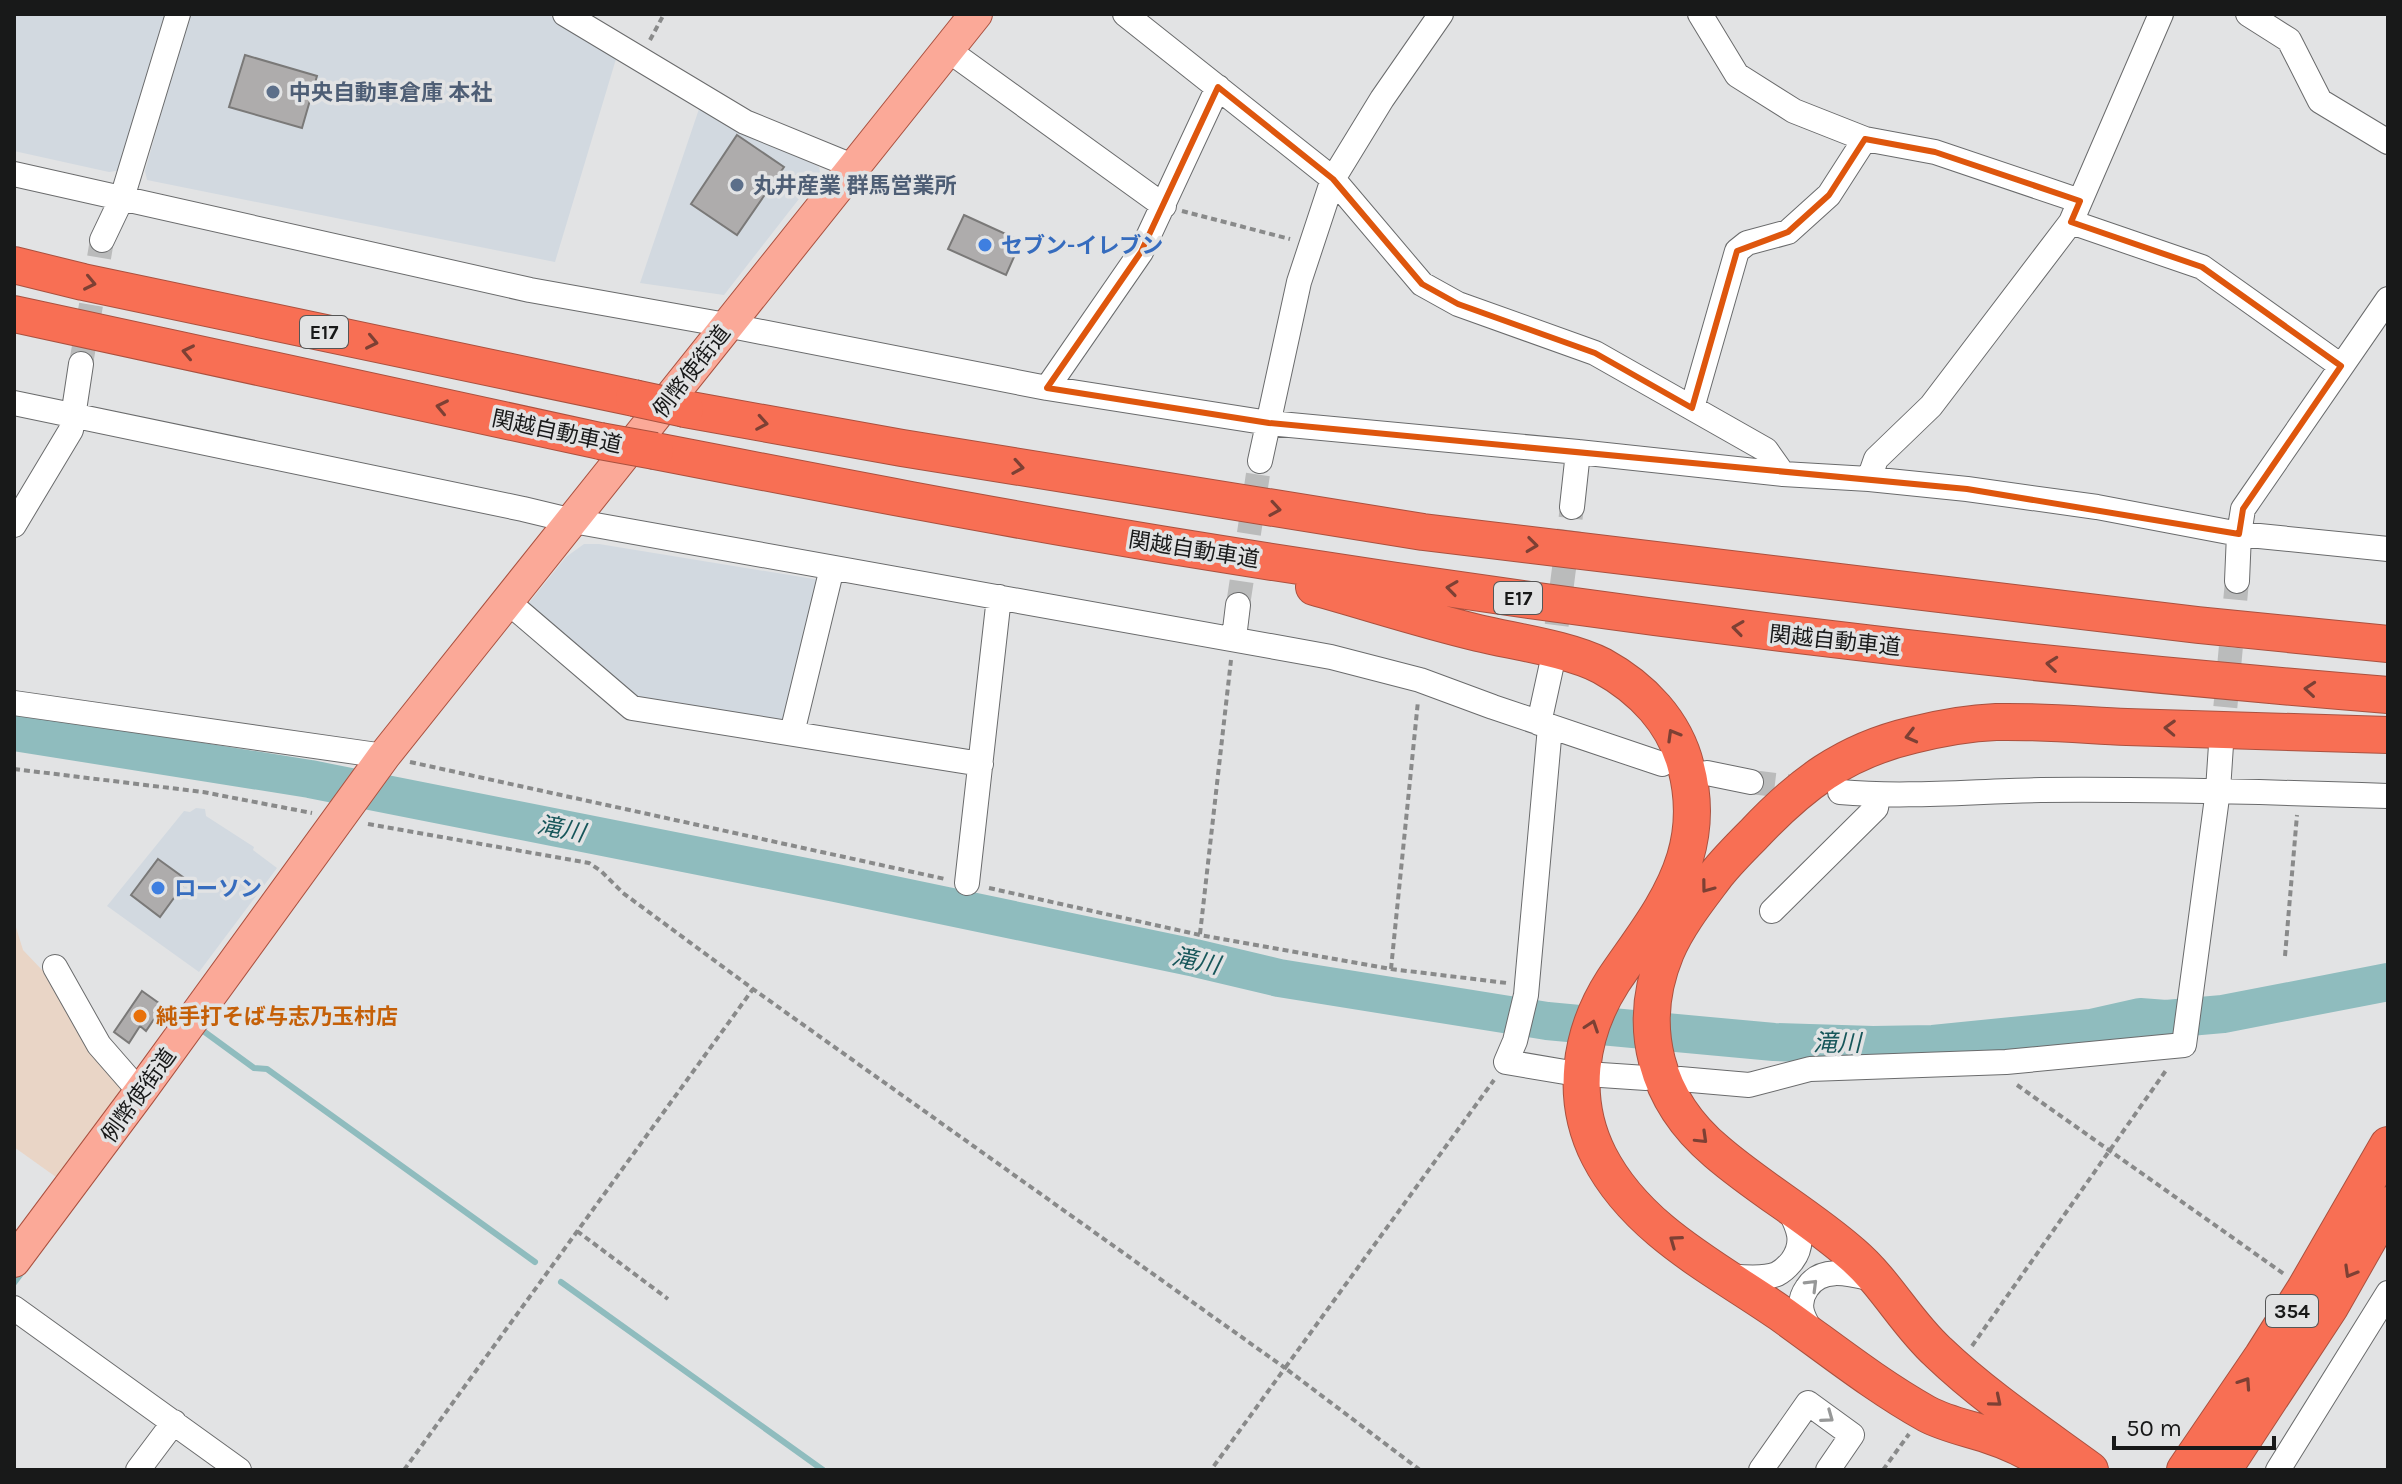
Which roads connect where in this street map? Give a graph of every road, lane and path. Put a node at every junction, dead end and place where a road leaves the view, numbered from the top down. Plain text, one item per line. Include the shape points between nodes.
1 (178, 14) edge
2 (565, 14) edge
3 (664, 14) edge
4 (976, 14) edge
5 (1125, 14) edge
6 (1441, 14) edge
7 (1700, 14) edge
8 (2161, 14) edge
9 (2248, 14) edge
10 (948, 50) junction
11 (639, 60) junction
12 (1218, 87) junction
13 (1865, 139) junction
14 (2388, 142) edge
15 (855, 167) junction
16 (14, 174) edge
17 (1333, 179) junction
18 (122, 198) junction
19 (1164, 206) junction
20 (2075, 212) junction
21 (102, 240) tunnel mouth
22 (1312, 245) junction
23 (14, 265) edge
24 (2388, 299) edge
25 (14, 314) edge
26 (726, 325) junction
27 (81, 364) tunnel mouth
28 (2341, 366) junction
29 (1047, 388) junction
30 (14, 403) edge
31 (1692, 408) junction
32 (74, 415) junction
33 (1269, 423) junction
34 (1578, 452) junction
35 (1260, 461) tunnel mouth
36 (1783, 474) junction
37 (1869, 479) junction
38 (1572, 507) tunnel mouth
39 (573, 521) junction
40 (14, 525) edge
41 (2239, 534) junction
42 (1164, 545) junction
43 (2388, 549) edge
44 (832, 568) junction
45 (2237, 581) tunnel mouth
46 (999, 597) junction
47 (507, 601) junction
48 (1238, 605) tunnel mouth
49 (1234, 638) junction
50 (2388, 644) edge
51 (1551, 668) tunnel mouth
52 (1420, 680) junction
53 (2388, 695) edge
54 (14, 703) edge
55 (1544, 725) junction
56 (792, 733) junction
57 (2388, 735) edge
58 (2221, 745) tunnel mouth
59 (381, 761) junction
60 (981, 764) junction
61 (1662, 764) dead end
62 (14, 769) edge
63 (1707, 773) dead end
64 (1751, 782) tunnel mouth
65 (2218, 790) junction
66 (1840, 792) dead end
67 (2298, 793) junction
68 (1878, 795) junction
69 (2388, 796) edge
70 (343, 815) junction
71 (967, 883) dead end
72 (1772, 911) dead end
73 (1200, 935) dead end
74 (2285, 956) dead end
75 (55, 967) dead end
76 (1391, 969) dead end
77 (753, 989) junction
78 (2185, 1041) junction
79 (1510, 1051) junction
80 (2006, 1062) junction
81 (1582, 1073) junction
82 (1662, 1077) junction
83 (140, 1092) junction
84 (2388, 1145) edge
85 (2110, 1149) junction
86 (2388, 1205) edge
87 (1788, 1207) junction
88 (577, 1231) junction
89 (14, 1261) edge
90 (1724, 1276) junction
91 (1879, 1280) junction
92 (2305, 1289) junction
93 (2388, 1293) edge
94 (668, 1299) dead end
95 (14, 1308) edge
96 (1823, 1345) junction
97 (1964, 1358) dead end
98 (1285, 1368) junction
99 (174, 1422) junction
100 (1916, 1425) dead end
101 (138, 1470) edge
102 (239, 1470) edge
103 (404, 1470) edge
104 (1211, 1470) edge
105 (1420, 1470) edge
106 (1761, 1470) edge
107 (1828, 1470) edge
108 (1883, 1470) edge
109 (2057, 1470) edge
110 (2090, 1470) edge
111 (2185, 1470) edge
112 (2223, 1470) edge
113 (2278, 1470) edge

1 - 18 street
2 - 11 street
3 - 11 path
4 - 10 main road, 例幣使街道
5 - 12 street
6 - 17 street
7 - 13 street via 1737,75 1794,111
8 - 20 street
9 - 14 street via 2289,40 2320,101
10 - 15 main road, 例幣使街道
10 - 19 street
11 - 15 street via 745,122
12 - 17 street
12 - 19 street
13 - 20 street via 1935,152
13 - 31 street via 1829,195 1788,232 1747,243 1737,251
15 - 26 main road, 例幣使街道
16 - 18 street
17 - 22 street
17 - 31 street via 1422,284 1458,304 1595,353
18 - 21 street
18 - 26 street via 530,290
19 - 22 path
19 - 29 street via 1141,252
20 - 28 street via 2202,267
20 - 37 street via 1931,406 1876,459
22 - 33 street
23 -> 50 highway, E17, bridge via 685,409 1423,532
24 - 28 street
42 -> 25 highway, 関越自動車道 / E17, bridge via 600,441
26 - 29 street
26 - 39 main road, 例幣使街道
27 - 32 street
28 - 41 street via 2243,509
29 - 33 street
30 - 32 street
31 - 36 street via 1766,450
32 - 39 street
32 - 40 street via 71,430
33 - 34 street
33 - 35 street
34 - 36 street
34 - 38 street
36 - 37 street
37 - 41 street via 2097,507
39 - 44 street
39 - 47 main road, 例幣使街道
41 - 43 street
41 - 45 street
53 -> 42 highway, 関越自動車道 / E17 via 1773,633
81 -> 42 highway via 1599,1007 1672,890 1692,824 1682,750 1650,701 1627,681 1572,655
44 - 46 street
44 - 56 street
46 - 49 street
46 - 60 street
47 - 56 street via 632,708
47 - 59 main road, 例幣使街道
48 - 49 street
49 - 52 street
49 - 73 path
51 - 55 street
52 - 55 street
52 - 76 path
54 - 59 street
55 - 61 street
55 - 79 street via 1526,995
56 - 60 street
57 -> 82 highway via 1993,722 1913,735 1868,749 1789,797 1691,909 1667,950 1653,990 1652,1044
58 - 65 street
59 - 70 main road, 例幣使街道
60 - 71 street
62 - 70 path
63 - 64 street
65 - 67 street
65 - 68 street
65 - 78 street
66 - 68 street
67 - 69 street
67 - 74 path
68 - 72 street via 1876,808
70 - 77 path via 589,863
70 - 83 main road, 例幣使街道
75 - 83 street via 99,1045
77 - 88 path
77 - 98 path
78 - 80 street
78 - 85 path
79 - 81 street
79 - 98 path
80 - 82 street via 1810,1069 1749,1085
80 - 85 path via 2012,1081
81 - 82 street
90 -> 81 highway via 1637,1210 1616,1185 1586,1125
82 -> 87 highway via 1694,1130
83 - 89 main road, 例幣使街道
84 - 92 highway, 354
85 - 92 path
85 - 97 path
86 -> 112 highway, 354 via 2330,1307
87 - 90 street via 1800,1242 1788,1266 1776,1274
87 - 91 highway
88 - 94 path
88 - 103 path
90 - 96 highway
96 -> 91 street via 1801,1309 1810,1282 1834,1273
91 -> 110 highway via 1936,1351
111 -> 92 highway, 354
93 - 113 street
95 - 99 street
96 - 109 highway via 1930,1416 2012,1443
98 - 104 path
98 - 105 path
99 - 101 street
99 - 102 street
100 - 108 path
106 -> 107 street via 1808,1403 1852,1435

